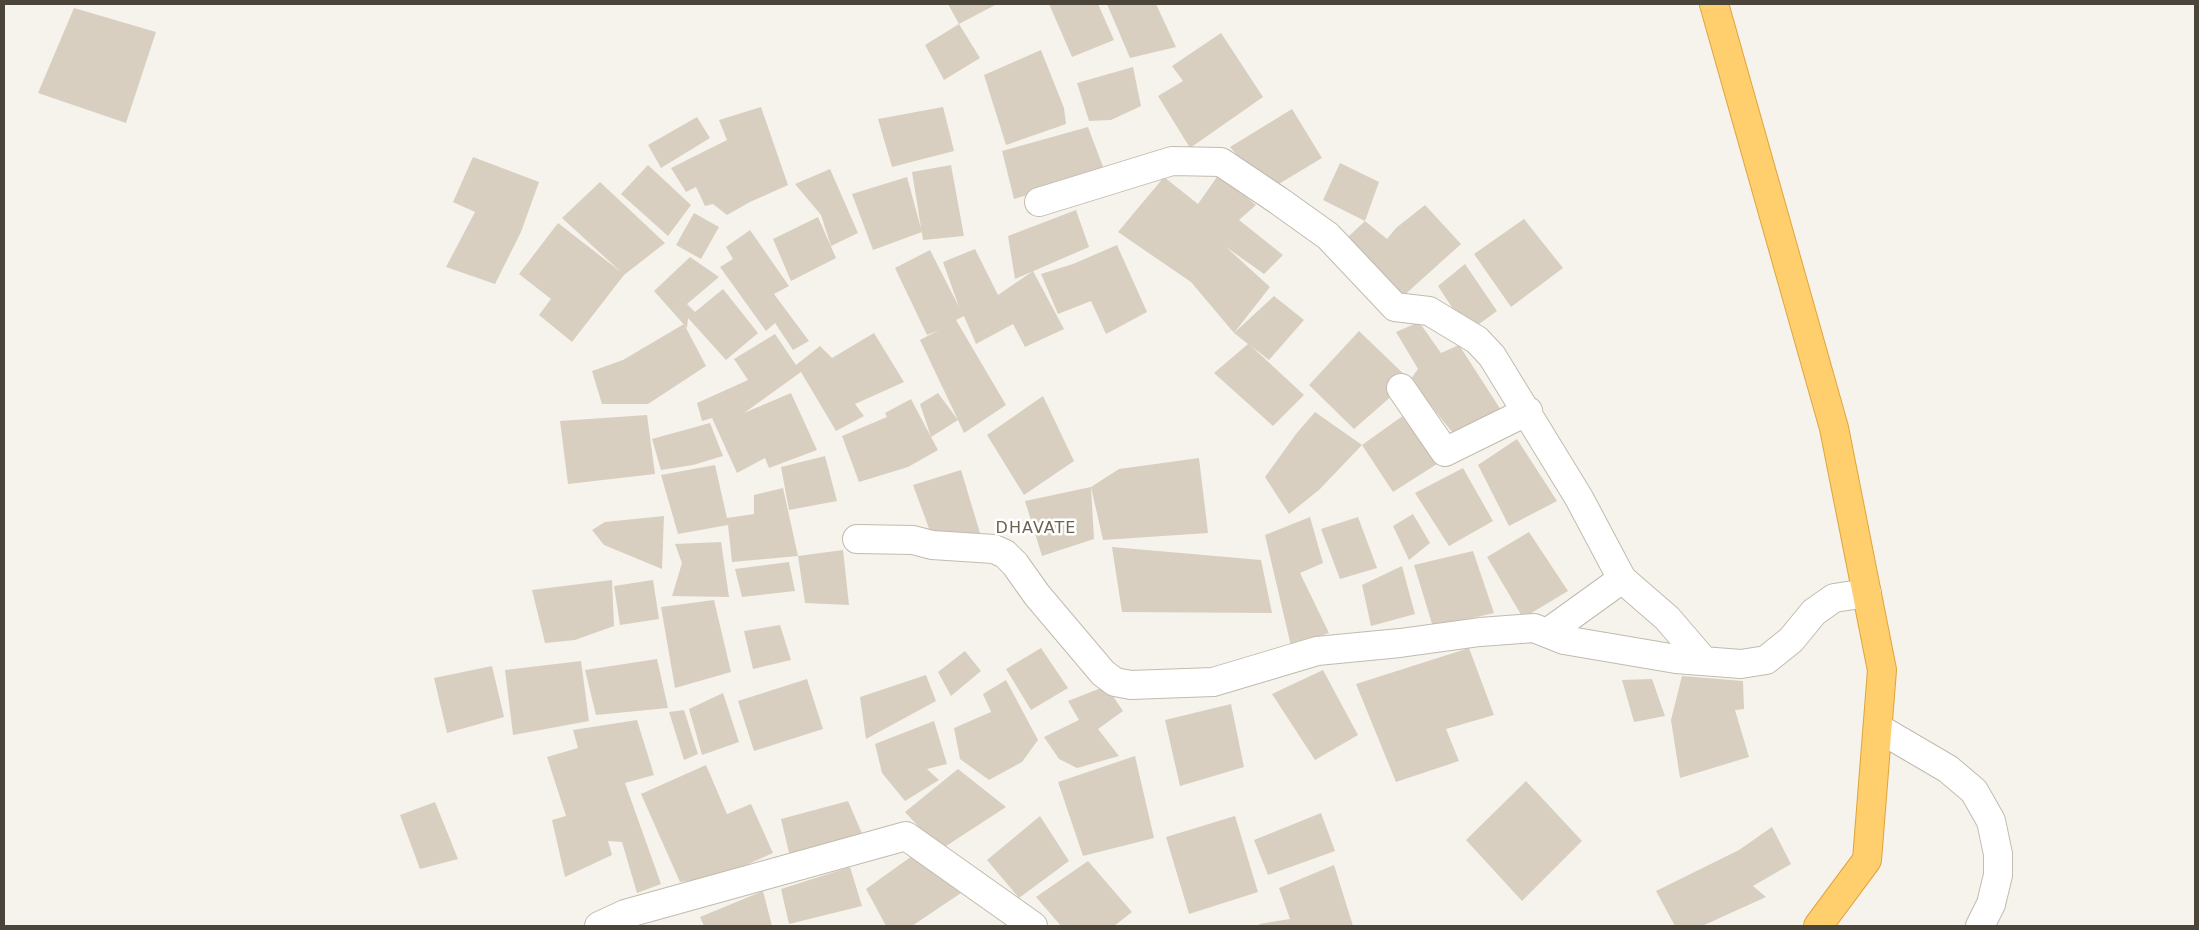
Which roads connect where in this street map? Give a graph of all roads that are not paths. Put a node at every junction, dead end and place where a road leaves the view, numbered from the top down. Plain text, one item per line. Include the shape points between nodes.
1 (1714, 4) edge
2 (1039, 202) dead end
3 (1401, 388) dead end
4 (1528, 411) junction
5 (857, 539) dead end
6 (1622, 579) junction
7 (1867, 593) junction
8 (1547, 633) junction
9 (1704, 661) junction
10 (1878, 728) junction
11 (598, 926) edge
12 (1033, 926) edge
13 (1818, 926) edge
14 (1980, 926) edge

1 - 7 highway via 1834,428
2 - 4 street via 1172,161 1221,162 1328,236 1395,307 1429,311 1477,340 1492,356
3 - 4 street via 1445,452
4 - 6 street via 1580,498
5 - 8 street via 912,540 932,545 994,549 1005,554 1103,673 1115,682 1132,685 1213,682 1317,650 1534,628
6 - 8 street
6 - 9 street via 1667,618
7 - 9 street via 1834,598 1814,612 1791,640 1766,660 1741,664
7 - 10 highway via 1882,670
8 - 9 street via 1564,640
10 - 13 highway via 1867,860
10 - 14 street via 1948,769 1974,791 1991,821 1998,854 1998,875 1991,904
11 - 12 street via 625,914 906,836

